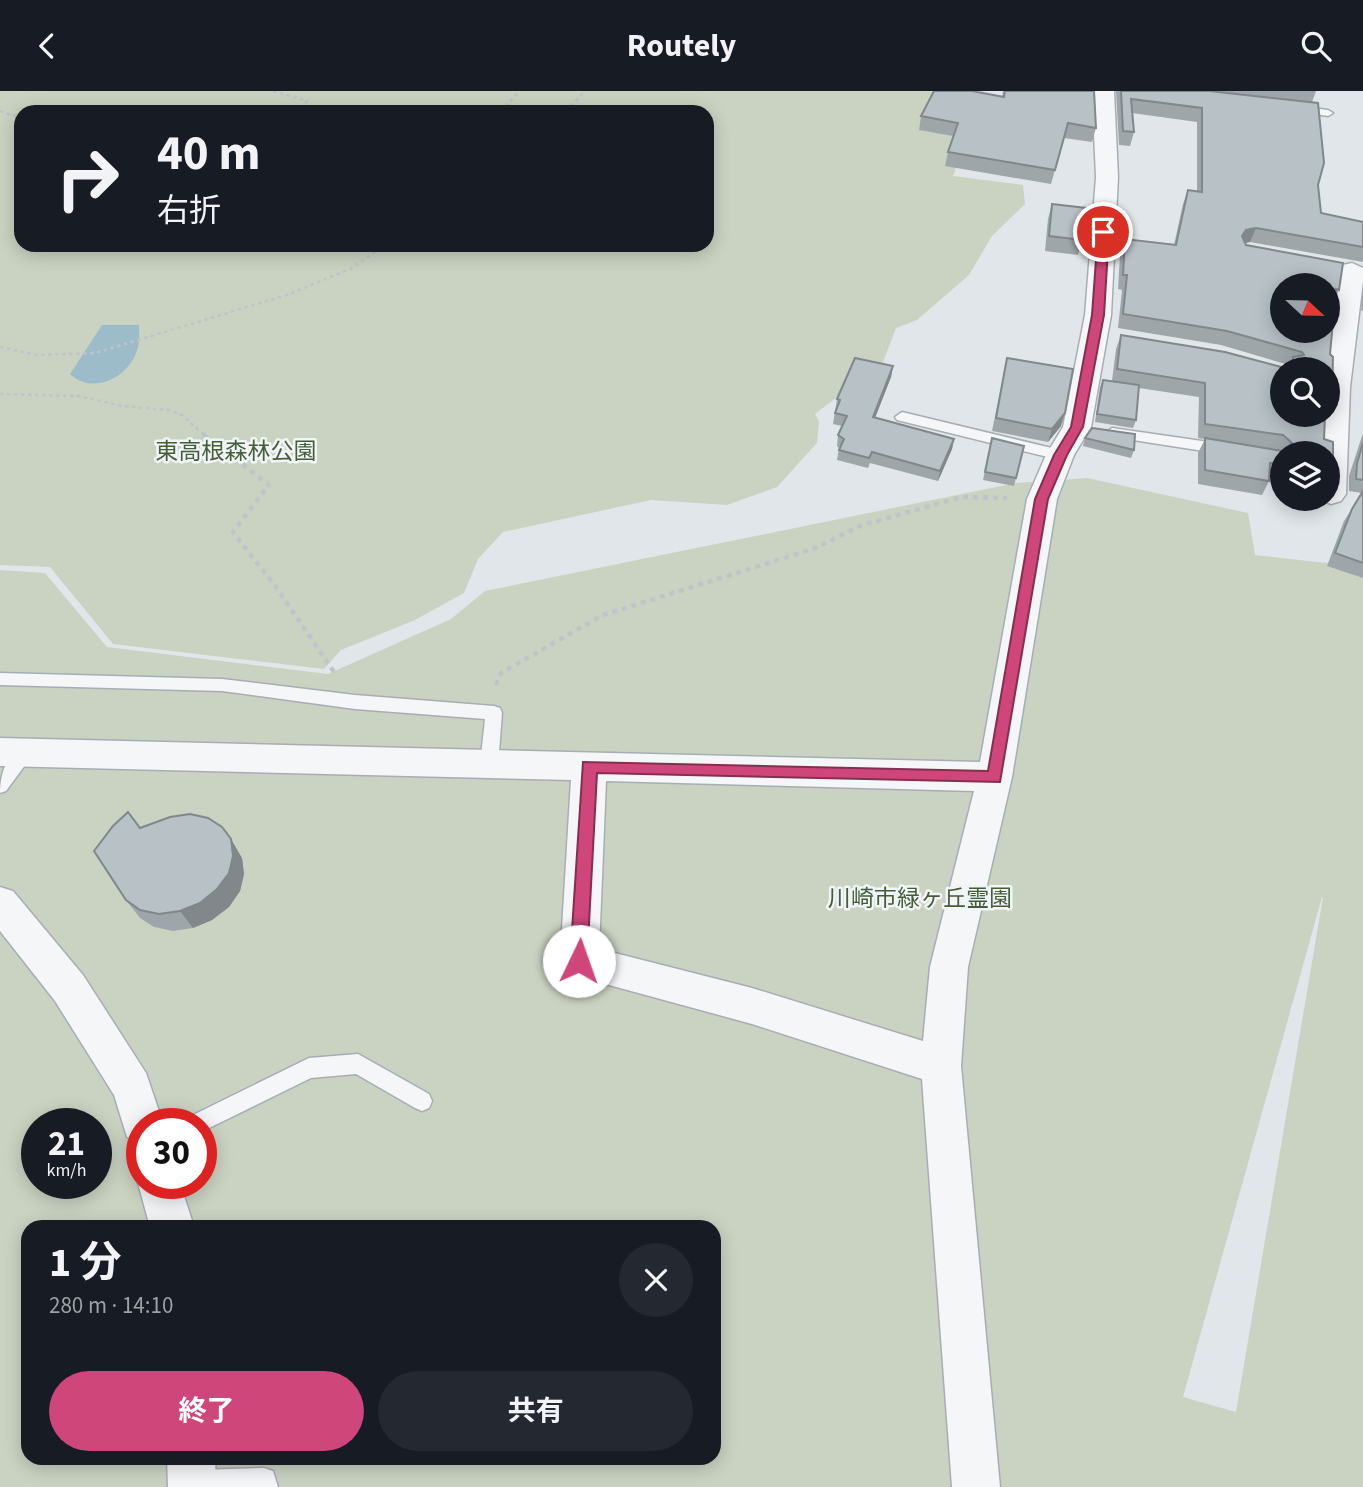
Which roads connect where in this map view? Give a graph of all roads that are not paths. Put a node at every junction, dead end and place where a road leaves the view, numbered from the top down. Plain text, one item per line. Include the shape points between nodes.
1 (1103, 91) edge
2 (1289, 109) edge
3 (1328, 113) dead end
4 (1347, 269) edge
5 (1336, 357) edge
6 (902, 417) dead end
7 (1090, 429) junction
8 (1236, 451) edge
9 (1060, 455) junction
10 (0, 679) edge
11 (12, 752) edge
12 (489, 765) junction
13 (589, 766) junction
14 (995, 777) junction
15 (0, 786) edge
16 (0, 904) edge
17 (941, 1066) junction
18 (422, 1101) dead end
19 (138, 1108) edge
20 (217, 1114) edge
21 (164, 1199) edge
22 (170, 1220) edge
23 (192, 1476) edge
24 (266, 1487) edge
25 (976, 1487) edge

1 - 7 street via 1107,177 1098,315 1106,337
2 - 3 lane
4 - 5 street
6 - 9 lane
7 - 8 lane
7 - 9 street
9 - 14 street via 1042,499
10 - 12 lane via 222,685 494,713
11 - 12 street
11 - 15 lane
12 - 13 street
13 - 14 street
13 - 17 street via 579,961 752,1006
14 - 17 street via 949,967
16 - 19 street via 69,988 132,1087
17 - 25 street
18 - 20 lane via 358,1064 309,1068
21 - 22 street
23 - 24 lane via 264,1480

